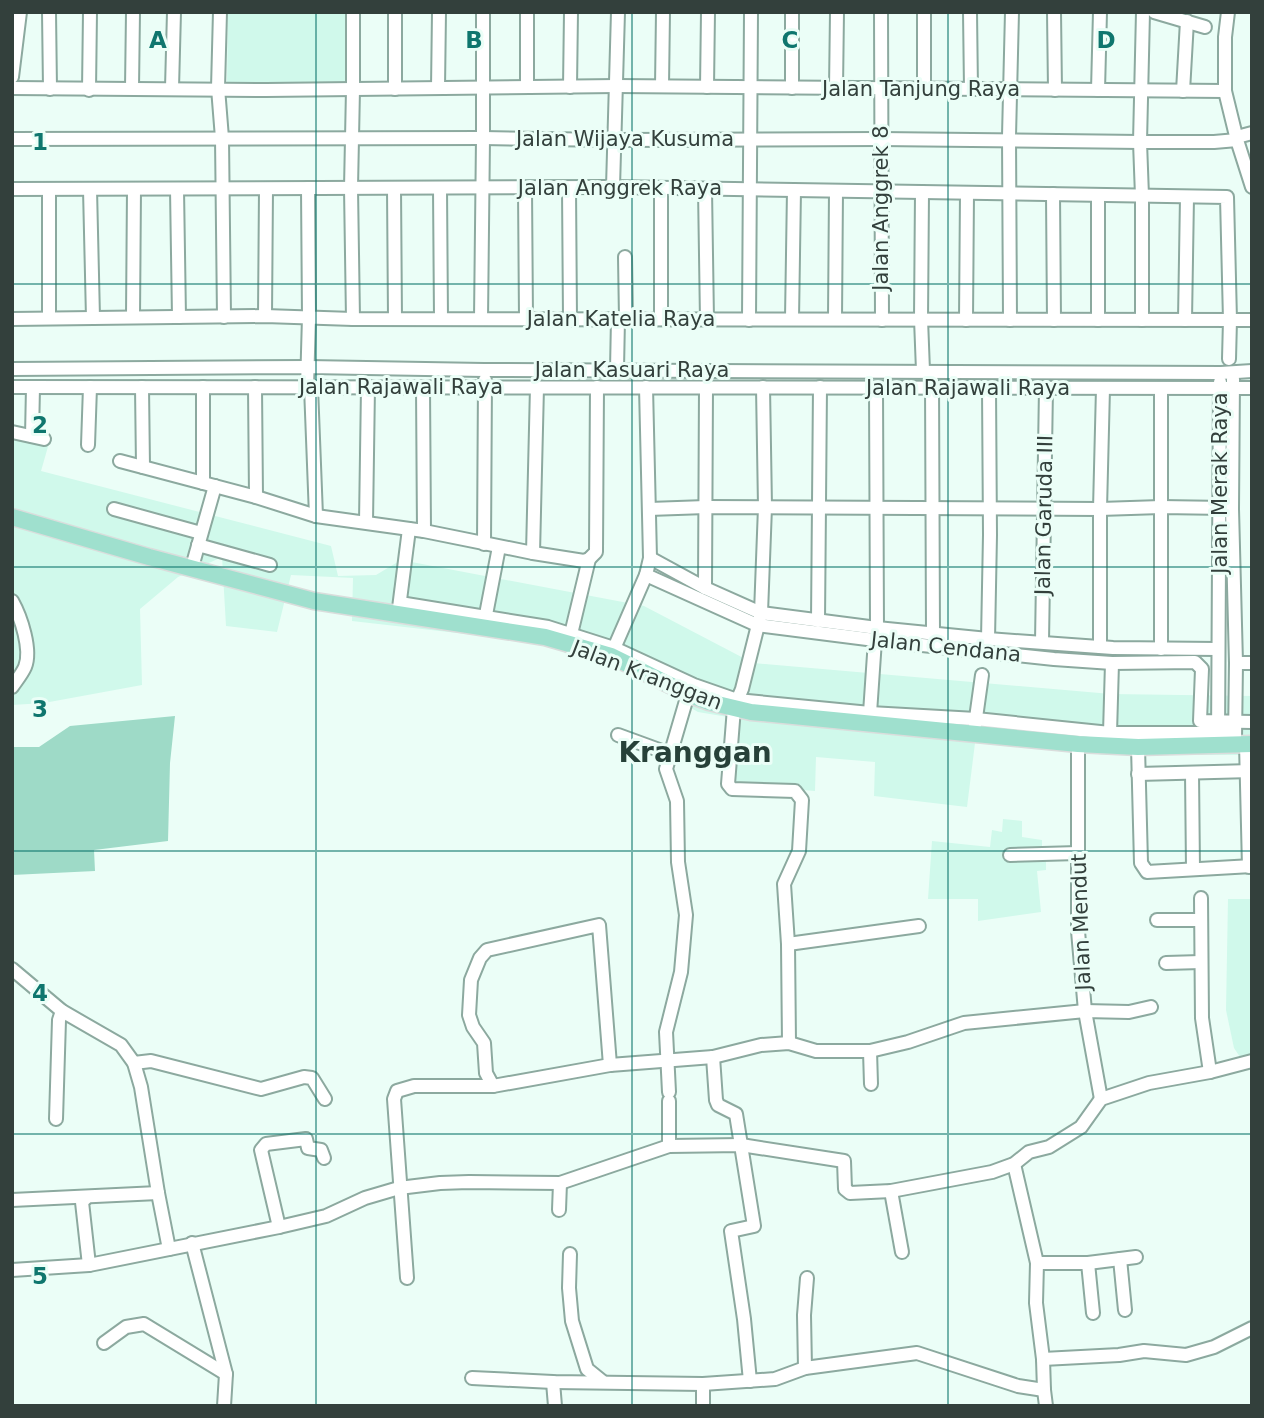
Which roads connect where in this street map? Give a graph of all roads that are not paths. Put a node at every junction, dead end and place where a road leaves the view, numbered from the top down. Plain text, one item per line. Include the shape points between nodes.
1 (49, 12) edge
2 (90, 12) edge
3 (133, 12) edge
4 (174, 12) edge
5 (220, 12) edge
6 (353, 12) edge
7 (395, 12) edge
8 (439, 12) edge
9 (483, 12) edge
10 (527, 12) edge
11 (571, 12) edge
12 (618, 12) edge
13 (663, 12) edge
14 (708, 12) edge
15 (751, 12) edge
16 (792, 12) edge
17 (837, 12) edge
18 (881, 12) edge
19 (924, 12) edge
20 (970, 12) edge
21 (1012, 12) edge
22 (1054, 12) edge
23 (1100, 12) edge
24 (1143, 12) edge
25 (1154, 12) edge
26 (1228, 12) edge
27 (17, 21) edge
28 (1187, 21) junction
29 (1205, 27) dead end
30 (12, 77) edge
31 (570, 86) junction
32 (617, 86) junction
33 (662, 86) junction
34 (527, 87) junction
35 (707, 87) junction
36 (751, 87) junction
37 (12, 88) edge
38 (172, 88) junction
39 (218, 88) junction
40 (438, 88) junction
41 (483, 88) junction
42 (792, 88) junction
43 (836, 88) junction
44 (880, 88) junction
45 (50, 89) junction
46 (132, 89) junction
47 (353, 89) junction
48 (395, 89) junction
49 (923, 89) junction
50 (971, 89) junction
51 (1011, 89) junction
52 (89, 90) junction
53 (1055, 90) junction
54 (1098, 90) junction
55 (1142, 90) junction
56 (1183, 91) junction
57 (1226, 91) junction
58 (1252, 133) edge
59 (222, 138) junction
60 (352, 138) junction
61 (483, 138) junction
62 (12, 139) edge
63 (880, 139) junction
64 (1237, 139) junction
65 (749, 140) junction
66 (1009, 140) junction
67 (614, 141) junction
68 (1140, 142) junction
69 (613, 187) junction
70 (1252, 187) edge
71 (266, 188) junction
72 (308, 188) junction
73 (351, 188) junction
74 (394, 188) junction
75 (440, 188) junction
76 (482, 188) junction
77 (525, 188) junction
78 (569, 188) junction
79 (662, 188) junction
80 (12, 189) edge
81 (49, 189) junction
82 (90, 189) junction
83 (134, 189) junction
84 (177, 189) junction
85 (223, 189) junction
86 (705, 189) junction
87 (750, 190) junction
88 (794, 190) junction
89 (835, 191) junction
90 (880, 192) junction
91 (922, 192) junction
92 (967, 193) junction
93 (1010, 194) junction
94 (1053, 194) junction
95 (1097, 195) junction
96 (1142, 196) junction
97 (1187, 197) junction
98 (625, 257) dead end
99 (265, 316) junction
100 (133, 317) junction
101 (178, 317) junction
102 (224, 317) junction
103 (309, 317) junction
104 (49, 318) junction
105 (93, 318) junction
106 (12, 319) edge
107 (353, 319) junction
108 (395, 319) junction
109 (441, 319) junction
110 (481, 319) junction
111 (526, 319) junction
112 (570, 319) junction
113 (622, 319) junction
114 (662, 319) junction
115 (707, 320) junction
116 (749, 320) junction
117 (792, 320) junction
118 (835, 320) junction
119 (882, 320) junction
120 (921, 320) junction
121 (966, 320) junction
122 (1010, 320) junction
123 (1054, 320) junction
124 (1098, 320) junction
125 (1142, 320) junction
126 (1185, 320) junction
127 (1230, 320) junction
128 (1252, 320) edge
129 (308, 367) junction
130 (12, 369) edge
131 (617, 369) junction
132 (484, 370) junction
133 (927, 371) junction
134 (1252, 371) edge
135 (1227, 372) junction
136 (12, 387) edge
137 (33, 387) junction
138 (90, 387) junction
139 (142, 387) junction
140 (203, 387) junction
141 (255, 387) junction
142 (309, 387) junction
143 (368, 387) junction
144 (423, 387) junction
145 (485, 387) junction
146 (537, 387) junction
147 (597, 387) junction
148 (646, 387) junction
149 (706, 387) junction
150 (762, 387) junction
151 (820, 387) junction
152 (876, 387) junction
153 (932, 387) junction
154 (989, 388) junction
155 (1046, 388) junction
156 (1103, 388) junction
157 (1161, 388) junction
158 (1226, 388) junction
159 (1252, 388) edge
160 (12, 432) edge
161 (88, 445) dead end
162 (120, 461) dead end
163 (143, 467) junction
164 (209, 484) junction
165 (256, 497) junction
166 (706, 507) junction
167 (765, 507) junction
168 (876, 507) junction
169 (932, 507) junction
170 (1161, 507) junction
171 (819, 508) junction
172 (989, 508) junction
173 (1043, 508) junction
174 (1226, 508) junction
175 (114, 509) dead end
176 (649, 509) junction
177 (1100, 509) junction
178 (316, 516) junction
179 (12, 517) edge
180 (366, 522) junction
181 (409, 528) junction
182 (424, 531) junction
183 (200, 539) junction
184 (484, 544) junction
185 (499, 547) junction
186 (533, 553) junction
187 (650, 558) junction
188 (589, 559) junction
189 (270, 565) dead end
190 (192, 568) junction
191 (646, 575) junction
192 (705, 588) junction
193 (12, 601) edge
194 (399, 608) junction
195 (759, 619) junction
196 (818, 621) junction
197 (485, 623) junction
198 (933, 633) junction
199 (571, 634) junction
200 (876, 634) junction
201 (988, 639) junction
202 (1042, 642) junction
203 (1100, 647) junction
204 (1161, 649) junction
205 (1218, 649) junction
206 (613, 652) junction
207 (1247, 661) edge
208 (1112, 663) junction
209 (982, 675) dead end
210 (12, 687) edge
211 (688, 694) junction
212 (736, 704) junction
213 (870, 713) junction
214 (1252, 722) edge
215 (975, 726) junction
216 (1110, 733) junction
217 (618, 735) dead end
218 (1232, 736) edge
219 (1078, 744) junction
220 (1138, 747) junction
221 (670, 754) junction
222 (1249, 771) edge
223 (1192, 773) junction
224 (1138, 774) junction
225 (1078, 853) junction
226 (1010, 855) dead end
227 (1250, 867) edge
228 (1193, 869) junction
229 (1200, 898) dead end
230 (1157, 920) dead end
231 (1201, 920) junction
232 (919, 926) dead end
233 (788, 944) junction
234 (1201, 962) junction
235 (1166, 963) dead end
236 (12, 969) edge
237 (1151, 1007) dead end
238 (62, 1011) junction
239 (1085, 1011) junction
240 (789, 1042) junction
241 (870, 1051) junction
242 (713, 1057) junction
243 (668, 1060) junction
244 (1252, 1061) edge
245 (134, 1063) junction
246 (610, 1065) junction
247 (1210, 1072) junction
248 (871, 1084) dead end
249 (493, 1086) junction
250 (326, 1099) dead end
251 (1101, 1099) junction
252 (56, 1119) dead end
253 (741, 1145) junction
254 (669, 1146) junction
255 (324, 1158) dead end
256 (1014, 1164) junction
257 (560, 1183) junction
258 (399, 1188) junction
259 (891, 1191) junction
260 (158, 1193) junction
261 (87, 1197) junction
262 (12, 1200) edge
263 (559, 1210) dead end
264 (279, 1227) junction
265 (192, 1243) junction
266 (169, 1249) junction
267 (902, 1252) dead end
268 (570, 1254) dead end
269 (1136, 1257) dead end
270 (1120, 1259) junction
271 (1088, 1263) junction
272 (1037, 1264) junction
273 (89, 1265) junction
274 (12, 1270) edge
275 (407, 1278) dead end
276 (807, 1278) dead end
277 (1125, 1311) dead end
278 (1093, 1313) dead end
279 (1252, 1328) edge
280 (104, 1343) dead end
281 (1043, 1359) junction
282 (805, 1368) junction
283 (226, 1374) junction
284 (472, 1378) dead end
285 (750, 1381) junction
286 (553, 1382) junction
287 (603, 1382) junction
288 (703, 1384) junction
289 (1044, 1390) junction
290 (224, 1406) edge
291 (555, 1406) edge
292 (703, 1406) edge
293 (1046, 1406) edge

1 - 45 street
2 - 52 street
3 - 46 street
4 - 38 street
5 - 39 street
6 - 47 street
7 - 48 street
8 - 40 street
9 - 41 street
10 - 34 street
11 - 31 street
12 - 32 street
13 - 33 street
14 - 35 street
15 - 36 street
16 - 42 street
17 - 43 street
18 - 44 street, Jalan Anggrek 8
19 - 49 street
20 - 50 street
21 - 51 street
22 - 53 street
23 - 54 street
24 - 55 street
25 - 28 street
26 - 57 street
27 - 30 street
28 - 29 street
28 - 56 street
31 - 32 street, Jalan Tanjung Raya
31 - 34 street, Jalan Tanjung Raya
32 - 33 street, Jalan Tanjung Raya
32 - 67 street
33 - 35 street, Jalan Tanjung Raya
34 - 41 street, Jalan Tanjung Raya
35 - 36 street, Jalan Tanjung Raya
36 - 42 street, Jalan Tanjung Raya
36 - 65 street
37 - 45 street, Jalan Tanjung Raya
38 - 39 street, Jalan Tanjung Raya
38 - 46 street, Jalan Tanjung Raya
39 - 47 street, Jalan Tanjung Raya
39 - 59 street
40 - 41 street, Jalan Tanjung Raya
40 - 48 street, Jalan Tanjung Raya
41 - 61 street
42 - 43 street, Jalan Tanjung Raya
43 - 44 street, Jalan Tanjung Raya
44 - 49 street, Jalan Tanjung Raya
44 - 63 street, Jalan Anggrek 8
45 - 52 street, Jalan Tanjung Raya
46 - 52 street, Jalan Tanjung Raya
47 - 48 street, Jalan Tanjung Raya
47 - 60 street
49 - 50 street, Jalan Tanjung Raya
50 - 51 street, Jalan Tanjung Raya
51 - 53 street, Jalan Tanjung Raya
51 - 66 street
53 - 54 street, Jalan Tanjung Raya
54 - 55 street, Jalan Tanjung Raya
55 - 56 street, Jalan Tanjung Raya
55 - 68 street
56 - 57 street, Jalan Tanjung Raya
57 - 64 street
58 - 64 street, Jalan Wijaya Kusuma
59 - 60 street, Jalan Wijaya Kusuma
59 - 62 street, Jalan Wijaya Kusuma
59 - 85 street
60 - 61 street, Jalan Wijaya Kusuma
60 - 73 street
61 - 67 street, Jalan Wijaya Kusuma
61 - 76 street
63 - 65 street, Jalan Wijaya Kusuma
63 - 66 street, Jalan Wijaya Kusuma
63 - 90 street, Jalan Anggrek 8
64 - 68 street, Jalan Wijaya Kusuma
64 - 70 street
65 - 67 street, Jalan Wijaya Kusuma
65 - 87 street
66 - 68 street, Jalan Wijaya Kusuma
66 - 93 street
67 - 69 street
68 - 96 street
69 - 78 street, Jalan Anggrek Raya
69 - 79 street, Jalan Anggrek Raya
71 - 72 street, Jalan Anggrek Raya
71 - 85 street, Jalan Anggrek Raya
71 - 99 street
72 - 73 street, Jalan Anggrek Raya
72 - 103 street
73 - 74 street, Jalan Anggrek Raya
73 - 107 street
74 - 75 street, Jalan Anggrek Raya
74 - 108 street
75 - 76 street, Jalan Anggrek Raya
75 - 109 street
76 - 77 street, Jalan Anggrek Raya
76 - 110 street
77 - 78 street, Jalan Anggrek Raya
77 - 111 street
78 - 112 street
79 - 86 street, Jalan Anggrek Raya
79 - 114 street
80 - 81 street, Jalan Anggrek Raya
81 - 82 street, Jalan Anggrek Raya
81 - 104 street
82 - 83 street, Jalan Anggrek Raya
82 - 105 street
83 - 84 street, Jalan Anggrek Raya
83 - 100 street
84 - 85 street, Jalan Anggrek Raya
84 - 101 street
85 - 102 street
86 - 87 street, Jalan Anggrek Raya
86 - 115 street
87 - 88 street, Jalan Anggrek Raya
87 - 116 street
88 - 89 street, Jalan Anggrek Raya
88 - 117 street
89 - 90 street, Jalan Anggrek Raya
89 - 118 street
90 - 91 street, Jalan Anggrek Raya
90 - 119 street, Jalan Anggrek 8
91 - 92 street, Jalan Anggrek Raya
91 - 120 street
92 - 93 street, Jalan Anggrek Raya
92 - 121 street
93 - 94 street, Jalan Anggrek Raya
93 - 122 street
94 - 95 street, Jalan Anggrek Raya
94 - 123 street
95 - 96 street, Jalan Anggrek Raya
95 - 124 street
96 - 97 street, Jalan Anggrek Raya
96 - 125 street
97 - 126 street
97 - 127 street, Jalan Anggrek Raya via 1227,197
98 - 113 street
99 - 102 street, Jalan Katelia Raya
99 - 103 street, Jalan Katelia Raya
100 - 101 street, Jalan Katelia Raya
100 - 105 street, Jalan Katelia Raya
101 - 102 street, Jalan Katelia Raya
103 - 107 street, Jalan Katelia Raya
103 - 129 street
104 - 105 street, Jalan Katelia Raya
104 - 106 street, Jalan Katelia Raya
107 - 108 street, Jalan Katelia Raya
108 - 109 street, Jalan Katelia Raya
109 - 110 street, Jalan Katelia Raya
110 - 111 street, Jalan Katelia Raya
111 - 112 street, Jalan Katelia Raya
112 - 113 street, Jalan Katelia Raya
113 - 114 street, Jalan Katelia Raya
113 - 131 street
114 - 115 street, Jalan Katelia Raya
115 - 116 street, Jalan Katelia Raya
116 - 117 street, Jalan Katelia Raya
117 - 118 street, Jalan Katelia Raya
118 - 119 street, Jalan Katelia Raya
119 - 120 street, Jalan Katelia Raya
120 - 121 street, Jalan Katelia Raya
120 - 133 street
121 - 122 street, Jalan Katelia Raya
122 - 123 street, Jalan Katelia Raya
123 - 124 street, Jalan Katelia Raya
124 - 125 street, Jalan Katelia Raya
125 - 126 street, Jalan Katelia Raya
126 - 127 street, Jalan Katelia Raya
127 - 128 street, Jalan Katelia Raya
127 - 135 street, Jalan Merak Raya
129 - 130 street, Jalan Kasuari Raya
129 - 132 street, Jalan Kasuari Raya
129 - 142 street
131 - 132 street, Jalan Kasuari Raya
131 - 133 street, Jalan Kasuari Raya
132 - 145 street
133 - 135 street, Jalan Kasuari Raya
133 - 153 street
134 - 135 street, Jalan Kasuari Raya
135 - 158 street, Jalan Merak Raya
136 - 137 street, Jalan Rajawali Raya
137 - 138 street, Jalan Rajawali Raya
137 - 160 street via 38,437
138 - 139 street, Jalan Rajawali Raya
138 - 161 street
139 - 140 street, Jalan Rajawali Raya
139 - 163 street
140 - 141 street, Jalan Rajawali Raya
140 - 164 street
141 - 142 street, Jalan Rajawali Raya
141 - 165 street
142 - 143 street, Jalan Rajawali Raya
142 - 178 street
143 - 144 street, Jalan Rajawali Raya
143 - 180 street
144 - 145 street, Jalan Rajawali Raya
144 - 182 street
145 - 146 street, Jalan Rajawali Raya
145 - 184 street
146 - 147 street, Jalan Rajawali Raya
146 - 186 street
147 - 148 street, Jalan Rajawali Raya
147 - 188 street via 596,552
148 - 149 street, Jalan Rajawali Raya
148 - 176 street
149 - 150 street, Jalan Rajawali Raya
149 - 166 street
150 - 151 street, Jalan Rajawali Raya
150 - 167 street
151 - 152 street, Jalan Rajawali Raya
151 - 171 street
152 - 153 street, Jalan Rajawali Raya
152 - 168 street
153 - 154 street, Jalan Rajawali Raya
153 - 169 street
154 - 155 street, Jalan Rajawali Raya
154 - 172 street
155 - 156 street, Jalan Rajawali Raya
155 - 173 street, Jalan Garuda III
156 - 157 street, Jalan Rajawali Raya
156 - 177 street
157 - 158 street, Jalan Rajawali Raya
157 - 170 street
158 - 159 street, Jalan Rajawali Raya
158 - 174 street, Jalan Merak Raya
162 - 163 street
163 - 164 street
164 - 165 street
164 - 183 street
165 - 178 street
166 - 167 street
166 - 176 street
166 - 192 street
167 - 171 street
167 - 195 street
168 - 169 street
168 - 171 street
168 - 200 street
169 - 172 street
169 - 198 street
170 - 174 street
170 - 177 street
170 - 204 street
171 - 196 street
172 - 173 street
172 - 201 street
173 - 177 street
173 - 202 street, Jalan Garuda III
174 - 205 street, Jalan Merak Raya
174 - 207 street, Jalan Merak Raya
175 - 183 street
176 - 187 street
177 - 203 street
178 - 180 street
179 - 190 main road, Jalan Kranggan
180 - 181 street
181 - 182 street
181 - 194 street
182 - 184 street
183 - 189 street
183 - 190 street
184 - 185 street
185 - 186 street
185 - 197 street
186 - 188 street
187 - 191 street
187 - 192 street
188 - 199 street
190 - 194 main road, Jalan Kranggan via 314,601
191 - 195 street, Jalan Cendana
191 - 206 street
192 - 195 street
193 - 210 street via 26,641 27,659
194 - 197 main road, Jalan Kranggan
195 - 196 street
195 - 200 street, Jalan Cendana
195 - 212 street
196 - 200 street
197 - 199 street via 548,627
197 - 206 main road, Jalan Kranggan
198 - 200 street
198 - 201 street
199 - 206 street
200 - 208 street, Jalan Cendana
200 - 213 street
201 - 202 street
202 - 203 street
203 - 204 street
204 - 205 street
205 - 218 street, Jalan Merak Raya
206 - 211 main road, Jalan Kranggan
206 - 212 street
207 - 218 street, Jalan Merak Raya
208 - 216 street
208 - 218 street, Jalan Cendana via 1197,663 1202,669 1200,721
209 - 215 street
211 - 212 main road, Jalan Kranggan
211 - 221 street
212 - 213 street
212 - 215 main road, Jalan Kranggan via 751,712
212 - 233 street via 729,788 796,791 802,800 799,851 784,884
213 - 215 street
214 - 218 street
215 - 216 street
215 - 219 main road, Jalan Kranggan
216 - 218 street
217 - 221 street
218 - 220 main road, Jalan Kranggan
218 - 222 street
219 - 220 main road, Jalan Kranggan
219 - 225 street, Jalan Mendut
220 - 224 street
221 - 243 street via 666,769 677,801 678,862 686,915 681,972 666,1032
222 - 223 street
222 - 227 street
223 - 224 street
223 - 228 street
224 - 228 street via 1142,867 1147,872
225 - 226 street
225 - 239 street, Jalan Mendut
227 - 228 street
229 - 231 street
230 - 231 street
231 - 234 street
232 - 233 street
233 - 240 street
234 - 235 street
234 - 247 street
236 - 238 street
237 - 239 street via 1129,1012
238 - 245 street via 121,1045
238 - 252 street
239 - 241 street via 964,1023
239 - 251 street, Jalan Mendut
240 - 241 street via 816,1051
240 - 242 street
241 - 248 street
242 - 243 street
242 - 253 street via 716,1100 736,1114
243 - 246 street
243 - 254 street
244 - 247 street
245 - 250 street via 151,1061 261,1089 312,1078
245 - 260 street
246 - 249 street
246 - 249 street via 599,925 487,950 480,958 471,981 469,1015 484,1043 486,1073
247 - 251 street via 1149,1083
249 - 258 street via 414,1086 397,1091
251 - 256 street via 1081,1127
253 - 254 street
253 - 259 street via 844,1161 847,1192
253 - 285 street via 754,1226 731,1231
254 - 257 street
255 - 264 street via 321,1150 308,1148 306,1139 267,1144 261,1150
256 - 259 street
256 - 272 street
257 - 258 street via 468,1182
257 - 263 street
258 - 264 street via 326,1216
258 - 275 street
259 - 267 street
260 - 261 street
260 - 266 street
261 - 262 street
261 - 273 street via 82,1202
264 - 265 street
265 - 266 street
265 - 283 street
266 - 273 street
268 - 287 street via 572,1321 587,1369
269 - 270 street
270 - 271 street
270 - 277 street
271 - 272 street
271 - 278 street
272 - 281 street
273 - 274 street
276 - 282 street
279 - 281 street via 1186,1355 1144,1351
280 - 283 street via 126,1327 144,1324
281 - 289 street
282 - 285 street via 775,1379
282 - 289 street via 917,1353
283 - 290 street
284 - 286 street
285 - 288 street
286 - 287 street
286 - 291 street
287 - 288 street
288 - 292 street
289 - 293 street

